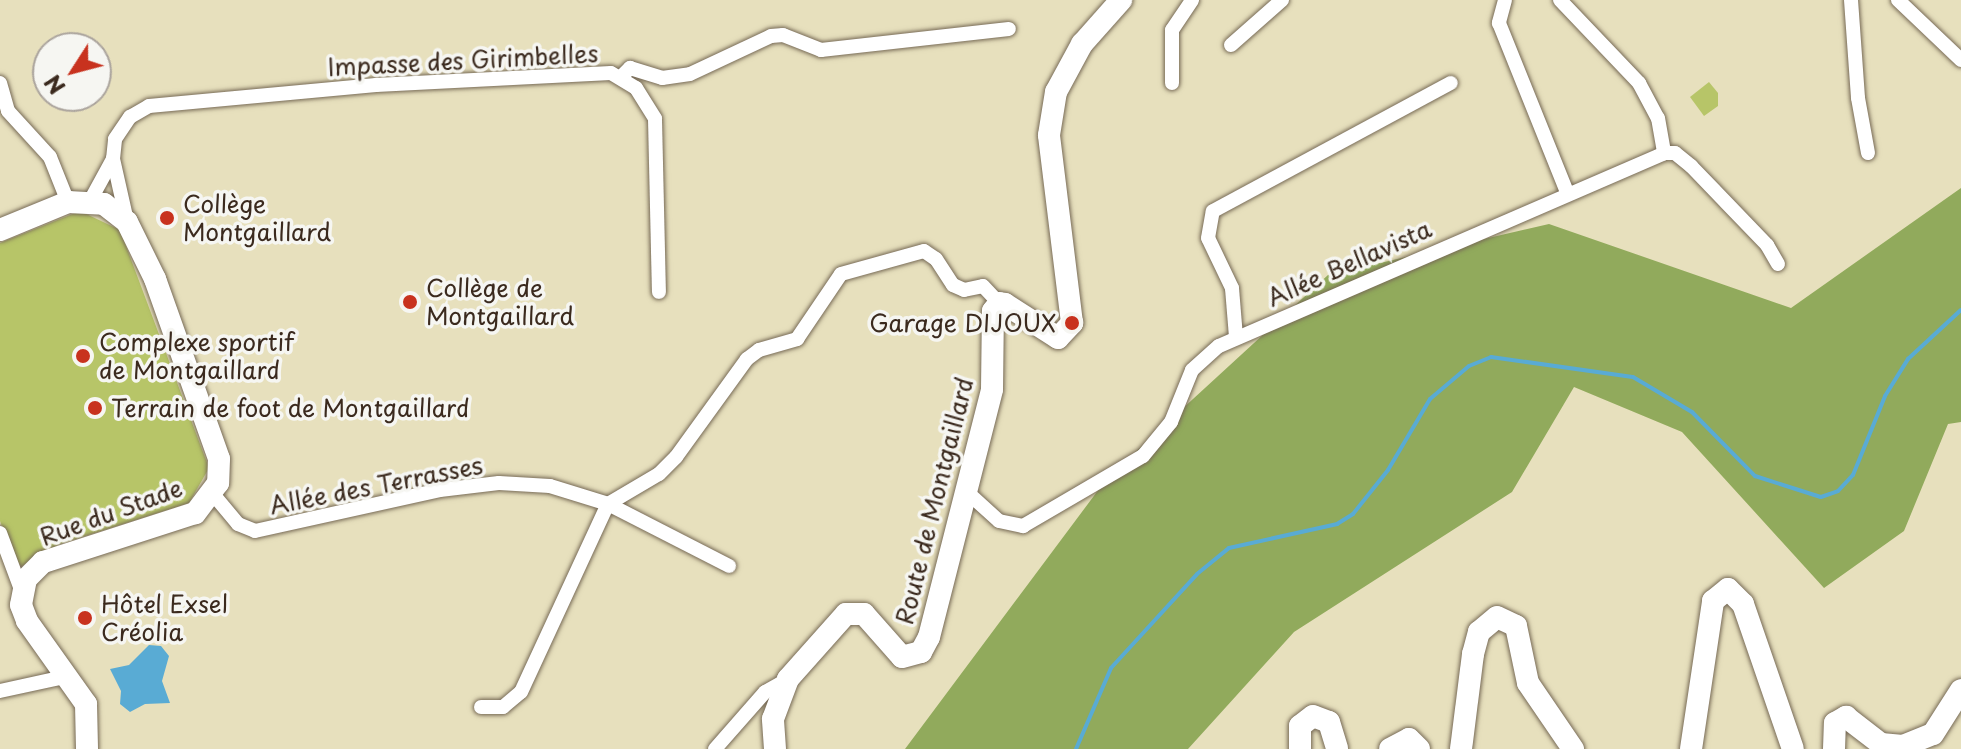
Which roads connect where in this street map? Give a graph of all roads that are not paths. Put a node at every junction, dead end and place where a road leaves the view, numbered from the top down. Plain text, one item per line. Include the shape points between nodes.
1 (1121, 0) edge
2 (1192, 0) edge
3 (1282, 0) edge
4 (1505, 0) edge
5 (1560, 0) edge
6 (1851, 0) edge
7 (1898, 0) edge
8 (1009, 29) dead end
9 (1231, 45) dead end
10 (1961, 60) edge
11 (621, 77) junction
12 (0, 83) edge
13 (1172, 83) dead end
14 (1451, 83) dead end
15 (1664, 153) junction
16 (1868, 153) dead end
17 (113, 159) junction
18 (1567, 192) junction
19 (79, 201) junction
20 (127, 222) junction
21 (0, 230) edge
22 (1778, 264) dead end
23 (659, 292) dead end
24 (999, 303) junction
25 (1236, 337) junction
26 (967, 492) junction
27 (213, 494) junction
28 (608, 504) junction
29 (0, 533) edge
30 (729, 566) dead end
31 (22, 592) junction
32 (69, 676) junction
33 (788, 679) junction
34 (1961, 690) edge
35 (0, 691) edge
36 (481, 707) dead end
37 (87, 749) edge
38 (715, 749) edge
39 (775, 749) edge
40 (1300, 749) edge
41 (1337, 749) edge
42 (1390, 749) edge
43 (1419, 749) edge
44 (1461, 749) edge
45 (1573, 749) edge
46 (1691, 749) edge
47 (1793, 749) edge
48 (1834, 749) edge

1 - 24 street via 1082,44 1056,92 1051,120 1069,330 1050,337
2 - 13 street via 1172,30
3 - 9 street
4 - 18 street via 1499,23
5 - 15 street via 1639,83 1658,118
6 - 16 street
7 - 10 street
8 - 11 street via 821,50 783,35 771,36 690,74 662,78 630,68
11 - 17 street, Impasse des Girimbelles via 611,73 376,85 149,106 118,131
11 - 23 street, Impasse des Girimbelles via 655,119
12 - 19 street via 8,111 50,157
14 - 25 street via 1213,211 1208,238 1232,288
15 - 18 street, Allée Bellavista
15 - 22 street via 1675,153 1691,166 1767,245
17 - 19 street, Impasse des Girimbelles
17 - 20 street
18 - 25 street, Allée Bellavista
19 - 20 street via 116,211
19 - 21 street
20 - 27 street, Rue du Stade via 155,279 219,459
24 - 26 street, Route de Montgaillard via 992,317 992,389
24 - 28 street via 983,286 964,290 953,285 924,251 852,268 831,282 797,339 747,359 659,474
25 - 26 street, Allée Bellavista via 1192,370 1171,422 1143,456 1023,526 999,521
26 - 33 street, Route de Montgaillard via 921,652 907,658 896,655 871,621 854,611 839,620
27 - 28 street, Allée des Terrasses via 238,524 255,531 440,490 499,483 550,486
27 - 31 street, Rue du Stade via 184,518 43,562
28 - 30 street, Allée des Terrasses
28 - 36 street via 521,692 503,707
29 - 31 street
31 - 32 street via 27,621
32 - 35 street
32 - 37 street via 86,704
33 - 38 street via 765,692
33 - 39 street, Route de Montgaillard via 773,719
34 - 48 street via 1933,734 1903,746 1881,744 1846,717 1835,723
40 - 41 street via 1300,726 1313,716 1329,722
42 - 43 street via 1409,739
44 - 45 street via 1479,632 1497,617 1516,626 1528,683
46 - 47 street via 1713,601 1728,589 1743,604

